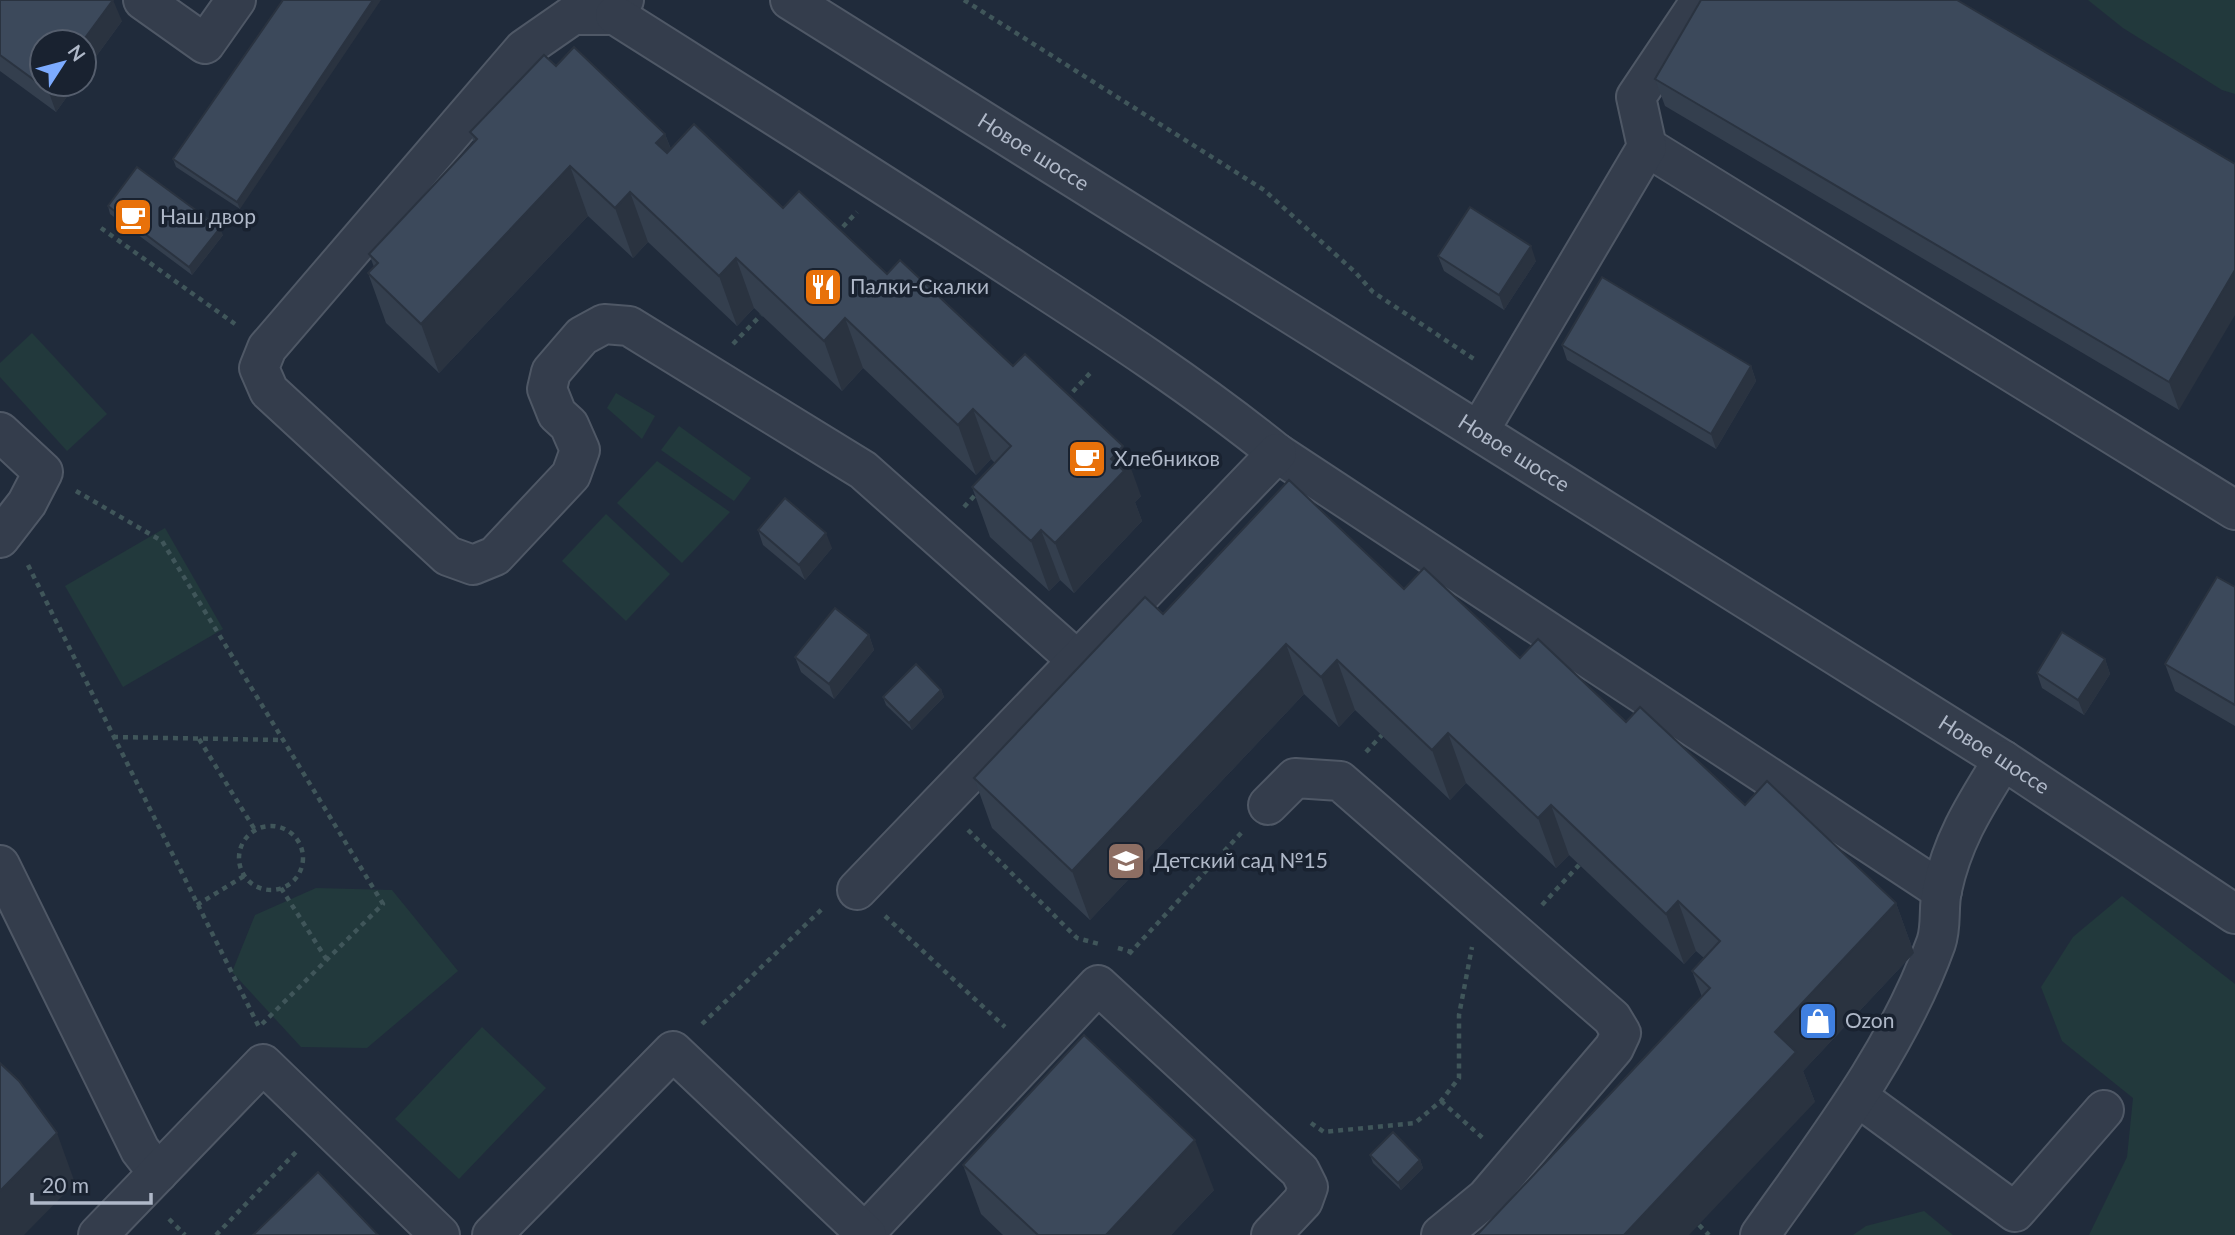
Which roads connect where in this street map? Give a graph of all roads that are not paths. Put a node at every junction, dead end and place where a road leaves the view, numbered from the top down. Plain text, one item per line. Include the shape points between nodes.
1 (143, 0) edge
2 (236, 0) edge
3 (790, 0) edge
4 (1701, 0) edge
5 (619, 8) edge
6 (1647, 147) junction
7 (1479, 431) junction
8 (0, 432) edge
9 (1277, 453) junction
10 (2235, 510) edge
11 (5, 533) edge
12 (1078, 662) junction
13 (2003, 760) junction
14 (1268, 805) road end
15 (0, 864) edge
16 (858, 890) road end
17 (1942, 891) junction
18 (2235, 914) edge
19 (1858, 1097) junction
20 (2104, 1110) dead end
21 (158, 1173) junction
22 (866, 1234) edge
23 (98, 1235) edge
24 (440, 1235) edge
25 (492, 1235) edge
26 (1271, 1235) edge
27 (1441, 1235) edge
28 (1760, 1235) edge

1 - 2 street via 205,44
3 - 7 street, Новое шоссе
4 - 6 street via 1636,97
5 - 9 street via 1205,395
5 - 12 street via 573,15 524,49 267,348 259,368 269,391 448,555 473,565 495,556 571,475 580,450 547,389 551,372 582,336 604,324 629,326 863,470
6 - 7 street
6 - 10 street
7 - 13 street, Новое шоссе
8 - 11 street via 43,472
9 - 12 street
9 - 17 street
12 - 16 street
13 - 17 street via 1960,829
13 - 18 street, Новое шоссе
14 - 27 street via 1295,778 1340,780 1612,1018 1621,1033 1614,1048 1486,1198
15 - 21 street via 140,1150
17 - 19 street via 1937,940 1907,1008
19 - 20 street via 2015,1212
19 - 28 street
21 - 23 street
21 - 24 street via 263,1064
22 - 25 street via 673,1051
22 - 26 street via 1116,967 1300,1171 1308,1187 1303,1201

